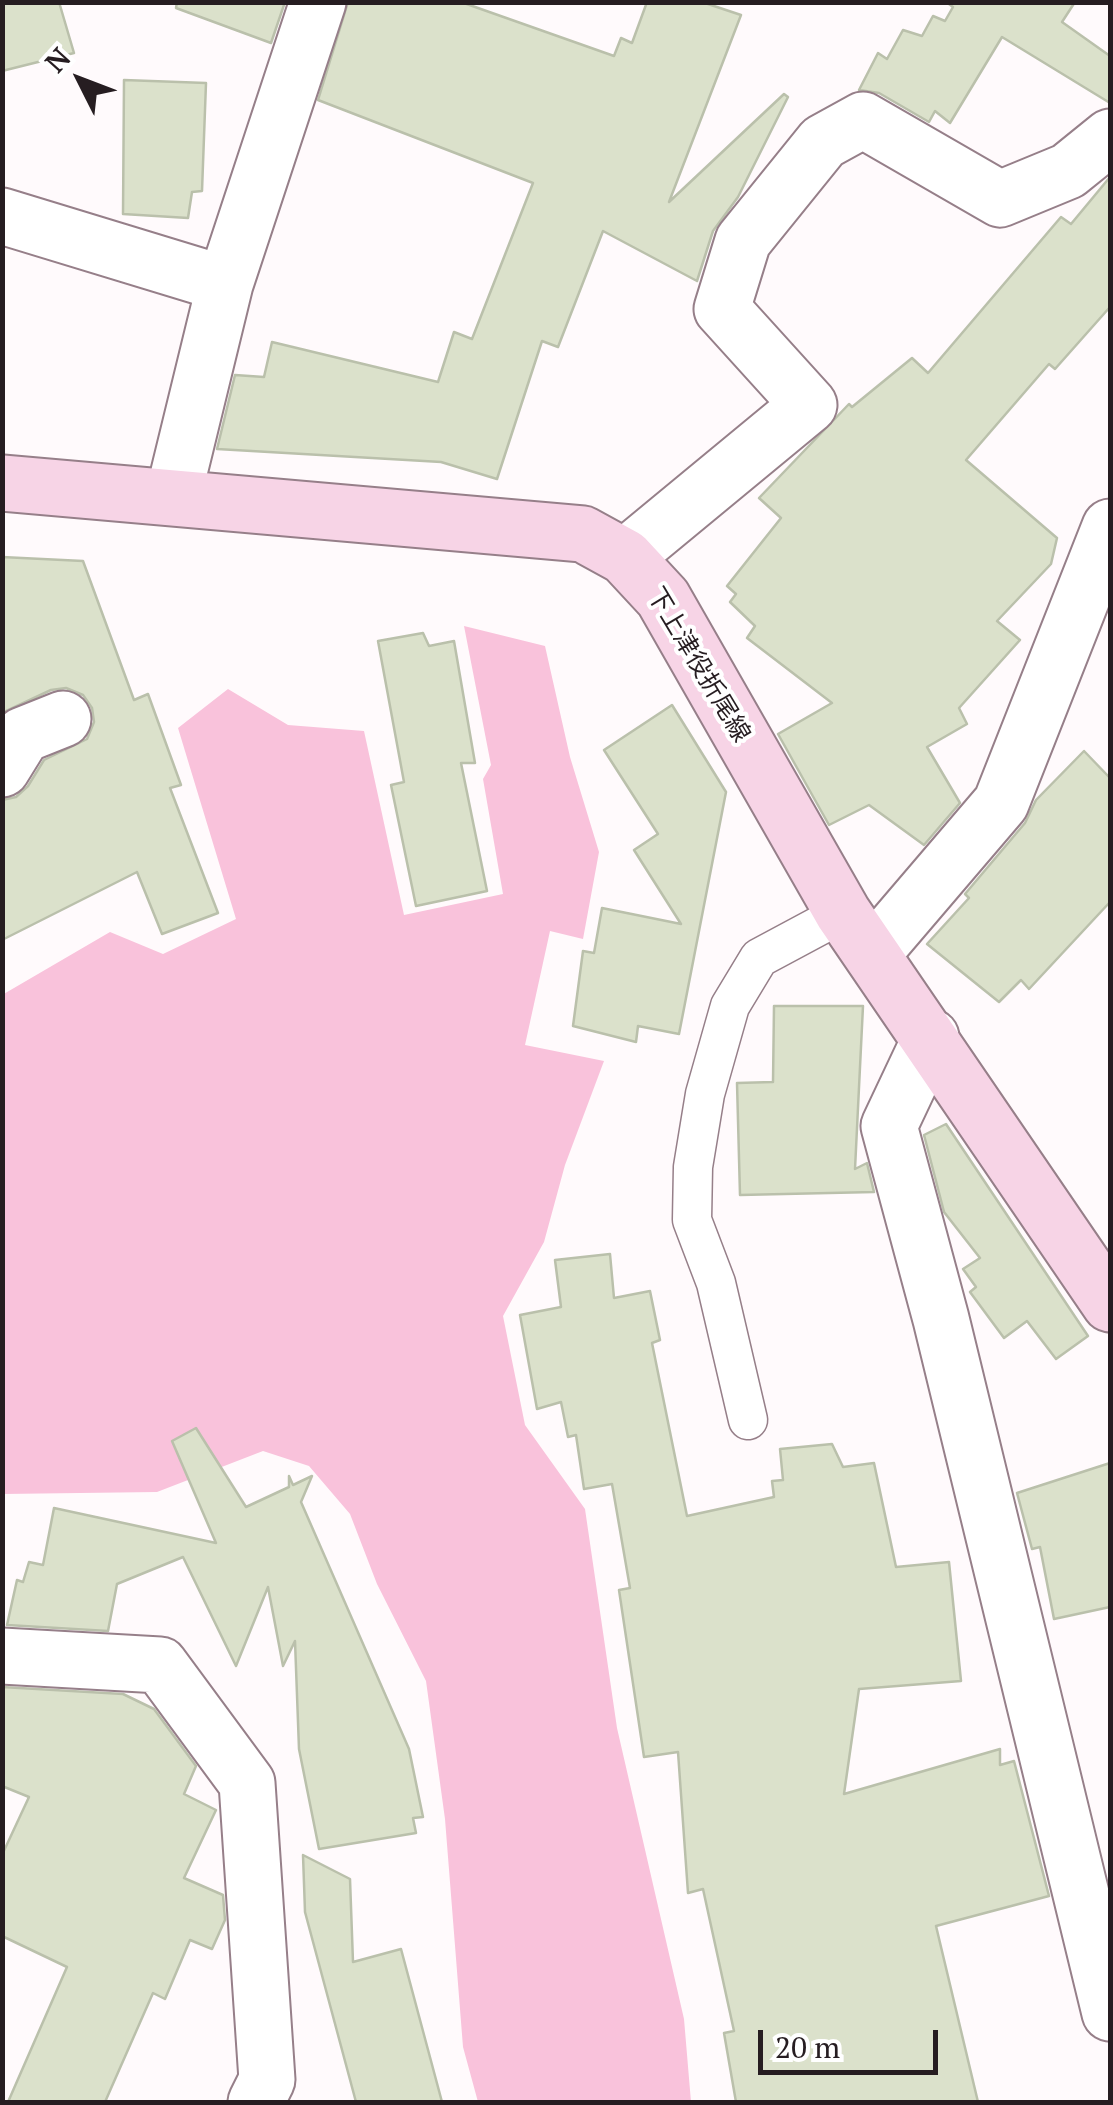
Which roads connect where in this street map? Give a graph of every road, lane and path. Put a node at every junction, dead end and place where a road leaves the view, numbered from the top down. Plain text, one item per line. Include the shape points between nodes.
1 (318, 2) edge
2 (1110, 137) edge
3 (2, 216) edge
4 (226, 284) junction
5 (2, 483) edge
6 (173, 497) junction
7 (1110, 527) edge
8 (625, 557) junction
9 (1087, 578) junction
10 (1110, 630) edge
11 (63, 719) dead end
12 (2, 769) edge
13 (858, 933) junction
14 (931, 1037) junction
15 (1110, 1304) edge
16 (748, 1420) dead end
17 (2, 1656) edge
18 (1110, 2013) edge
19 (256, 2102) edge

1 - 4 street
2 - 8 street via 1068,171 1000,199 863,120 823,142 743,241 722,310 809,405
3 - 4 street
4 - 6 street
5 - 6 main road, 下上津役折尾線
6 - 8 main road, 下上津役折尾線 via 583,534
7 - 9 street
8 - 13 main road, 下上津役折尾線 via 663,598
9 - 10 street
9 - 13 street via 1000,804
11 - 12 street via 23,735
13 - 14 main road, 下上津役折尾線
13 - 16 lane via 759,958 730,1006 706,1094 692,1220 716,1282
14 - 15 main road, 下上津役折尾線
14 - 18 street via 889,1126
17 - 19 street via 160,1665 247,1783 267,2080

